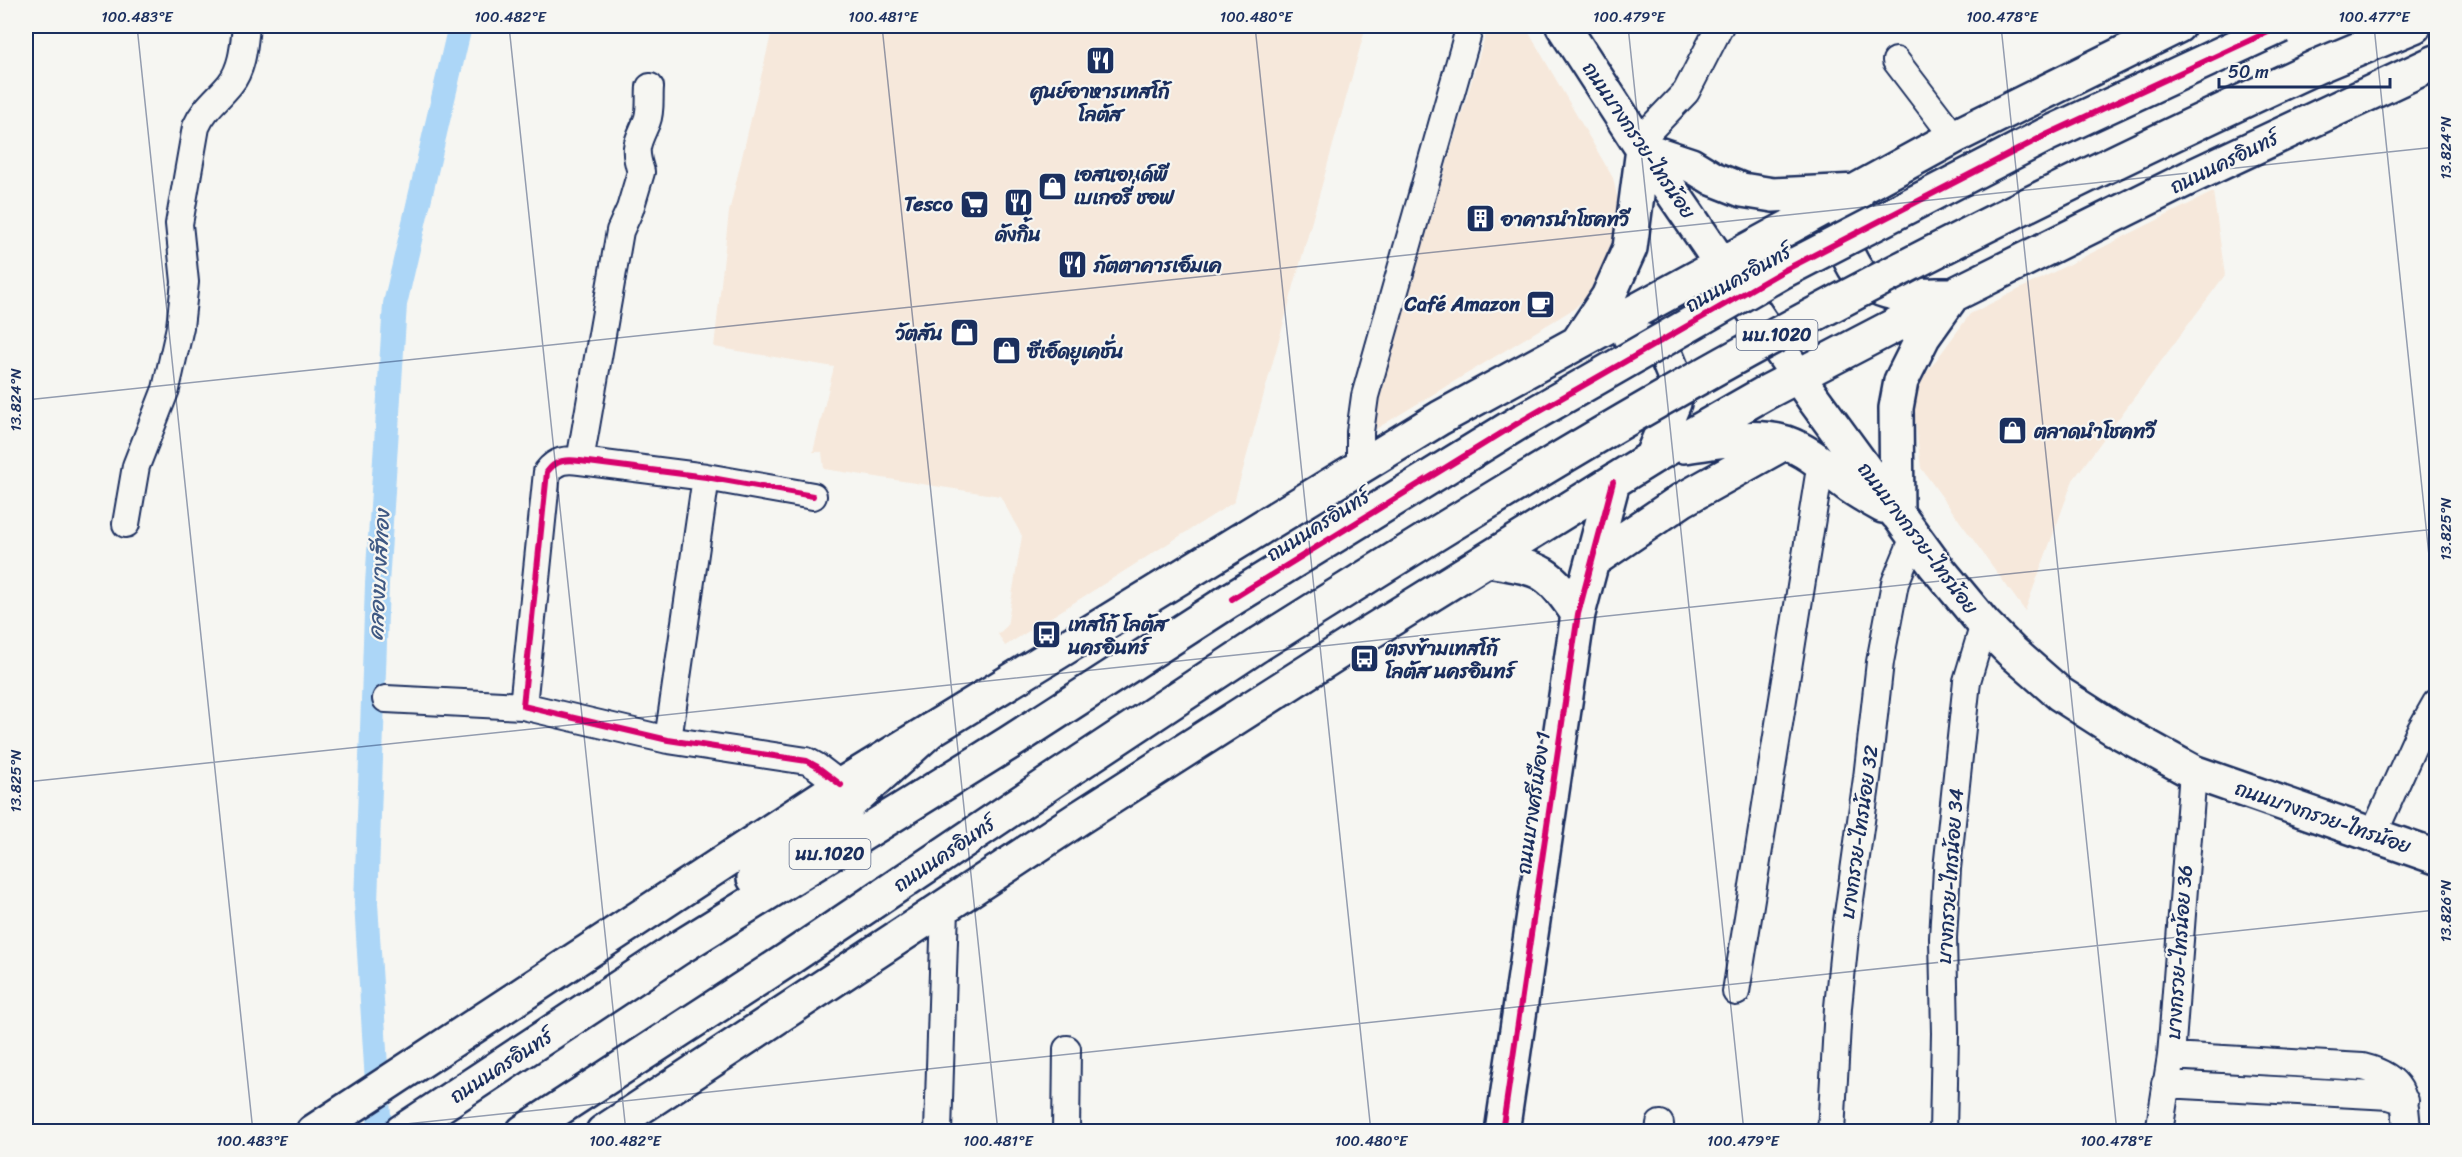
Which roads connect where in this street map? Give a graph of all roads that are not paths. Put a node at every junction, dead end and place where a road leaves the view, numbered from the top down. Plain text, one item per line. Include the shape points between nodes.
1 (246, 26) edge
2 (1470, 26) edge
3 (1563, 26) edge
4 (1720, 26) edge
5 (2178, 26) edge
6 (2281, 26) edge
7 (2414, 26) edge
8 (1896, 61) dead end
9 (2436, 62) edge
10 (650, 87) dead end
11 (1954, 137) junction
12 (1641, 146) junction
13 (1858, 191) junction
14 (1721, 265) junction
15 (1953, 295) junction
16 (1575, 345) junction
17 (1798, 377) junction
18 (1784, 442) junction
19 (1661, 452) junction
20 (580, 461) junction
21 (1821, 462) junction
22 (1360, 467) junction
23 (706, 477) junction
24 (1613, 482) junction
25 (813, 496) dead end
26 (126, 524) dead end
27 (1906, 525) junction
28 (1594, 559) junction
29 (1488, 560) junction
30 (1578, 614) junction
31 (1984, 624) junction
32 (386, 699) dead end
33 (2436, 703) edge
34 (523, 706) junction
35 (931, 730) junction
36 (668, 740) junction
37 (2193, 772) junction
38 (841, 786) junction
39 (2373, 835) junction
40 (2436, 857) edge
41 (945, 908) junction
42 (679, 948) junction
43 (1736, 993) dead end
44 (1067, 1049) dead end
45 (2171, 1056) junction
46 (2165, 1084) junction
47 (2405, 1101) junction
48 (611, 1129) edge
49 (313, 1131) edge
50 (401, 1131) edge
51 (523, 1131) edge
52 (938, 1131) edge
53 (1066, 1131) edge
54 (1502, 1131) edge
55 (1831, 1131) edge
56 (1943, 1131) edge
57 (2159, 1131) edge
58 (2407, 1131) edge

1 - 26 street via 242,58 232,82 202,112 196,127 179,224 185,282 180,327 166,389 136,466
2 - 22 street via 1365,396
3 - 12 main road, ถนนบางกรวย-ไทรน้อย
4 - 12 street via 1686,92
5 - 11 main road, ถนนนครอินทร์ / นบ.1020
6 - 42 main road, ถนนนครอินทร์ / นบ.1020, bridge via 2046,135 1783,271 1518,423
7 - 51 main road, ถนนนครอินทร์ / นบ.1020, bridge via 2318,66 2096,171 1826,309 1658,401 1258,645
8 - 11 street
9 - 15 main road, ถนนนครอินทร์ / นบ.1020
10 - 20 street via 647,121 640,132 635,160 641,172 620,231
11 - 13 main road, ถนนนครอินทร์ / นบ.1020
12 - 13 main road via 1751,192 1773,195
12 - 14 main road, ถนนบางกรวย-ไทรน้อย
12 - 16 main road via 1630,248 1608,297
13 - 14 main road, ถนนนครอินทร์ / นบ.1020
13 - 15 main road via 1844,232 1846,252 1856,272 1870,285 1890,293
14 - 16 main road, ถนนนครอินทร์ / นบ.1020
14 - 17 main road, ถนนบางกรวย-ไทรน้อย
15 - 17 main road, ถนนนครอินทร์ / นบ.1020
15 - 27 main road via 1923,337 1901,381 1896,408
16 - 19 main road via 1630,337 1654,342 1667,358 1676,380
16 - 22 main road, ถนนนครอินทร์ / นบ.1020 via 1440,418
17 - 19 main road, ถนนนครอินทร์ / นบ.1020
17 - 27 main road, ถนนบางกรวย-ไทรน้อย
18 - 19 main road via 1739,440
18 - 21 main road
18 - 28 main road via 1682,500
19 - 24 main road, ถนนนครอินทร์ / นบ.1020
20 - 23 street
20 - 34 street via 557,462 547,472
21 - 27 main road
21 - 43 street
22 - 35 main road, ถนนนครอินทร์ / นบ.1020
23 - 25 street
23 - 36 street
24 - 28 main road, ถนนบางศรีเมือง 1
24 - 29 main road, ถนนนครอินทร์ / นบ.1020
27 - 31 main road, ถนนบางกรวย-ไทรน้อย
27 - 55 street, บางกรวย-ไทรน้อย 32 via 1880,662 1846,928
28 - 30 main road, ถนนบางศรีเมือง 1
29 - 30 main road via 1523,566 1552,578
29 - 41 main road, ถนนนครอินทร์ / นบ.1020 via 1356,640
30 - 54 main road, ถนนบางศรีเมือง 1
31 - 37 main road, ถนนบางกรวย-ไทรน้อย via 2060,694
31 - 56 street, บางกรวย-ไทรน้อย 34 via 1967,681 1947,869
32 - 34 street
33 - 39 street
34 - 36 street
35 - 38 main road, ถนนนครอินทร์ / นบ.1020
35 - 42 main road via 820,830 695,923
36 - 38 street via 807,761
37 - 39 main road, ถนนบางกรวย-ไทรน้อย
37 - 45 street, บางกรวย-ไทรน้อย 36
38 - 49 main road, ถนนนครอินทร์ / นบ.1020
39 - 40 main road, ถนนบางกรวย-ไทรน้อย
41 - 48 main road, ถนนนครอินทร์ / นบ.1020
41 - 52 street
42 - 50 main road, ถนนนครอินทร์ / นบ.1020
44 - 53 street
45 - 46 street, บางกรวย-ไทรน้อย 36
45 - 47 street via 2363,1067 2382,1072 2394,1082
46 - 47 street via 2380,1095
46 - 57 street, บางกรวย-ไทรน้อย 36
47 - 58 street

